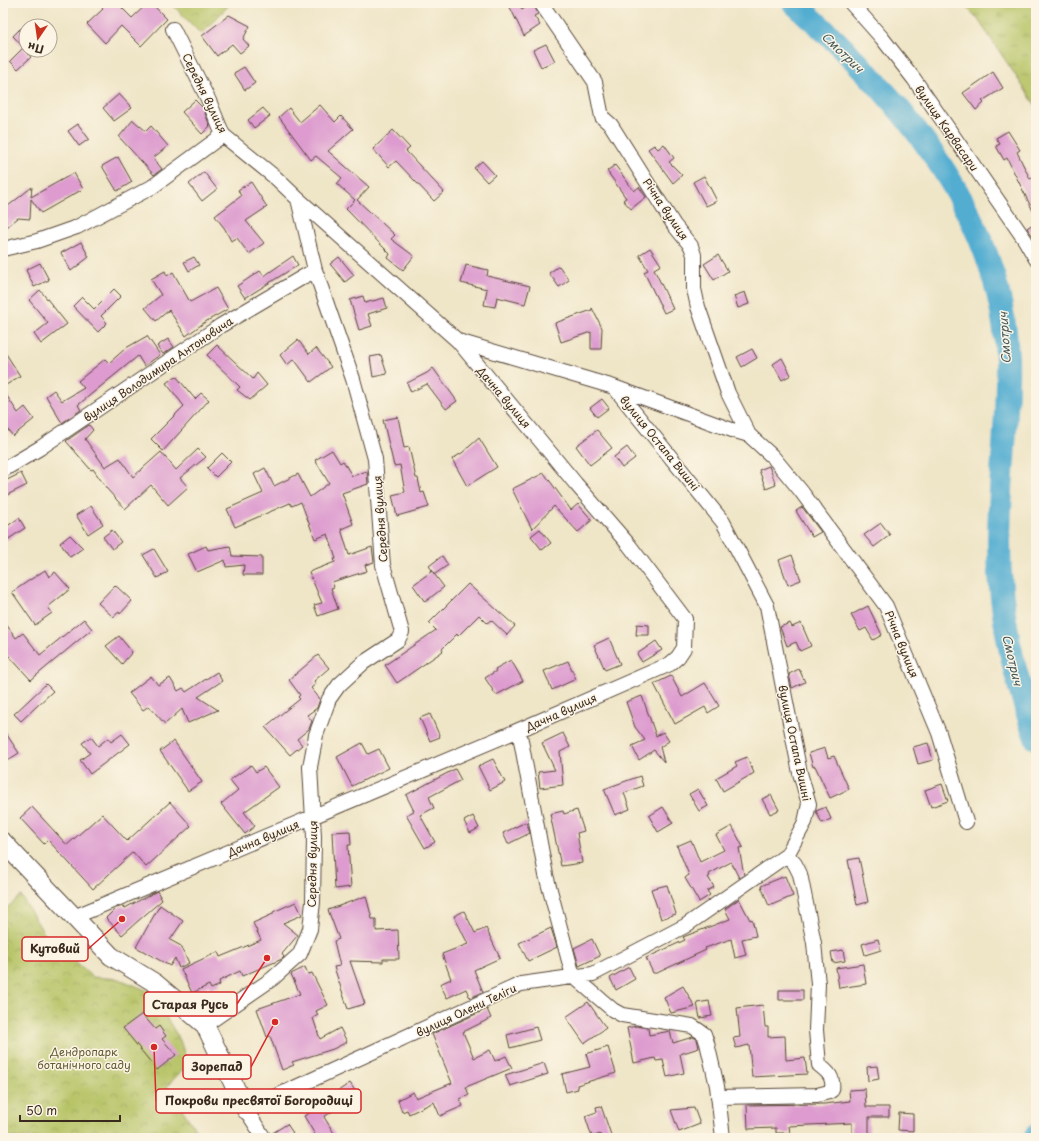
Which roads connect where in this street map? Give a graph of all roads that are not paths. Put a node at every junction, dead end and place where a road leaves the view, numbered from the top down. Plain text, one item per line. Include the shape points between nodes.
1 (541, 3) edge
2 (851, 3) edge
3 (173, 29) dead end
4 (223, 135) junction
5 (298, 200) junction
6 (3, 249) edge
7 (1036, 259) edge
8 (315, 270) junction
9 (458, 341) junction
10 (614, 387) junction
11 (749, 434) junction
12 (3, 470) edge
13 (520, 730) junction
14 (313, 816) junction
15 (966, 822) dead end
16 (3, 842) edge
17 (787, 855) junction
18 (74, 917) junction
19 (573, 976) junction
20 (205, 1025) junction
21 (718, 1097) junction
22 (246, 1110) junction
23 (264, 1138) edge
24 (723, 1138) edge

1 - 11 street, Річна вулиця via 595,82 602,117 611,125 674,225 691,246 698,307 728,393
2 - 7 street, вулиця Карвасари via 914,79
3 - 4 street, Середня вулиця
4 - 5 street, Середня вулиця via 276,178
4 - 6 street via 152,187 77,227 37,241
5 - 8 street, Середня вулиця
5 - 9 street, Середня вулиця
8 - 12 street, вулиця Володимира Антоновича via 220,326 40,448
8 - 14 street, Середня вулиця via 353,379 375,459 383,565 402,629 398,640 363,663 339,685 329,699 312,751 310,767
9 - 10 street, Річна вулиця
9 - 13 street, Дачна вулиця via 629,545 685,619 684,648 670,664
10 - 11 street, Річна вулиця
10 - 17 street, вулиця Остапа Вишні via 724,522 767,606 800,773 809,804 805,822
11 - 15 street, Річна вулиця via 773,457 886,606 939,733
13 - 14 street, Дачна вулиця
13 - 19 street via 546,875
14 - 18 street, Дачна вулиця
14 - 20 street, Середня вулиця via 313,902 310,929 300,954 272,979
16 - 18 street
17 - 19 street, вулиця Олени Теліги via 685,926 593,974
17 - 21 street via 800,874 812,932 818,984 816,1030 819,1065 829,1073 832,1090 817,1095
18 - 20 street via 111,956 155,983
19 - 21 street via 613,1010 622,1014 692,1026 704,1034
19 - 22 street, вулиця Олени Теліги via 521,984
20 - 22 street
21 - 24 street
22 - 23 street

